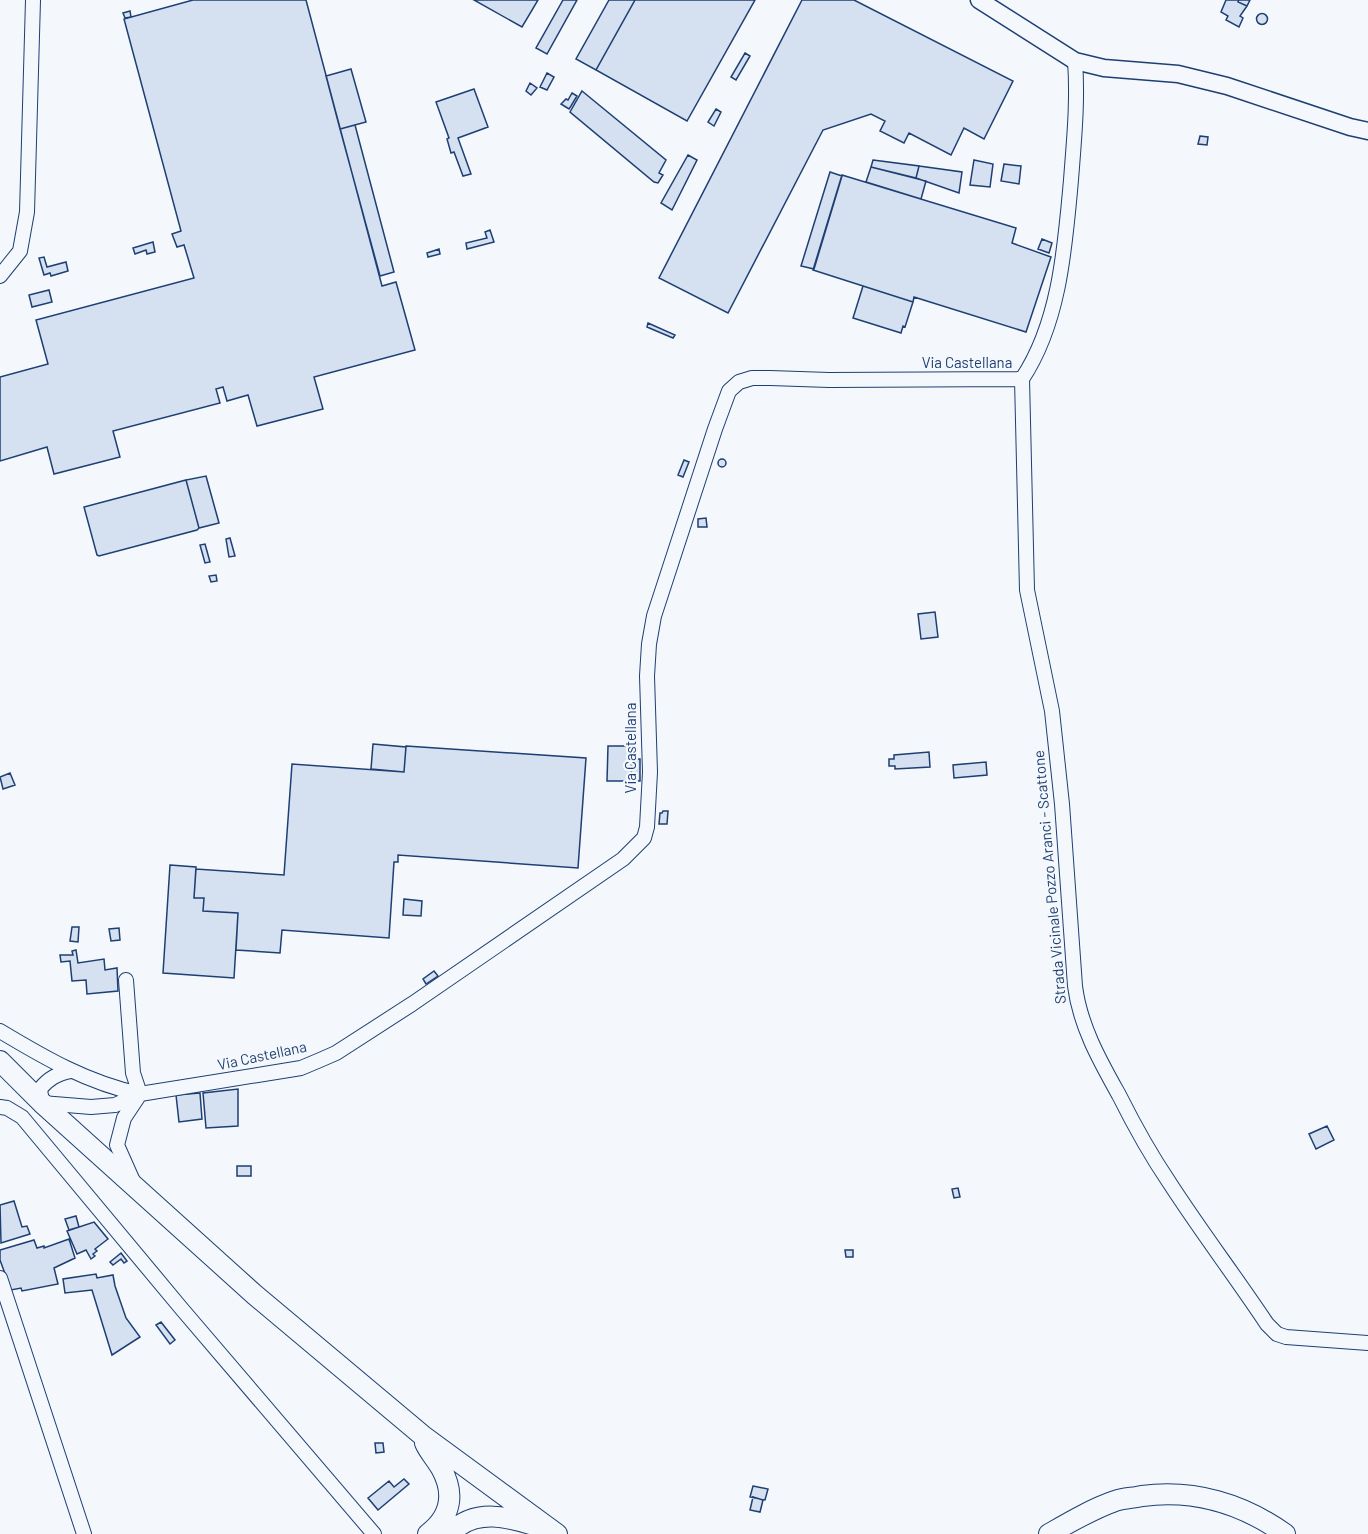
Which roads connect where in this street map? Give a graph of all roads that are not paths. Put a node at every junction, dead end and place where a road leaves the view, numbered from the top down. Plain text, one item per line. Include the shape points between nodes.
1 (33, 0) edge
2 (979, 0) edge
3 (1075, 61) junction
4 (1368, 131) edge
5 (0, 276) edge
6 (1022, 379) junction
7 (126, 980) dead end
8 (0, 1031) edge
9 (0, 1060) edge
10 (71, 1071) junction
11 (140, 1094) junction
12 (42, 1103) junction
13 (0, 1107) edge
14 (135, 1187) junction
15 (0, 1278) edge
16 (1368, 1343) edge
17 (422, 1435) junction
18 (84, 1534) edge
19 (374, 1534) edge
20 (428, 1534) edge
21 (450, 1534) edge
22 (556, 1534) edge
23 (1049, 1534) edge
24 (1285, 1534) edge

1 - 5 street via 27,212 20,251
2 - 3 street
3 - 4 street via 1104,68 1178,74
3 - 6 street via 1077,113 1057,292 1040,345
6 - 11 street, Via Castellana via 752,378 739,382 729,391 715,429 654,616 647,676 647,827 636,848 543,916 336,1053 301,1068
6 - 16 street, Strada Vicinale Pozzo Aranci - Scattone via 1027,590 1052,711 1075,986 1083,1022 1168,1182 1267,1324 1287,1337
7 - 11 street via 133,1073
8 - 10 street, Via Castellana
9 - 12 main road
10 - 11 street, Via Castellana
10 - 12 street via 47,1081 40,1089
11 - 12 street, Via Castellana via 115,1105
11 - 14 street via 123,1118 117,1145
12 - 14 main road
13 - 19 street via 22,1117
14 - 17 main road
15 - 18 street
17 - 20 main road via 451,1491 448,1512
17 - 22 main road
21 - 22 main road via 464,1523 490,1516 502,1516
23 - 24 main road via 1117,1500 1162,1494 1202,1497 1232,1505

